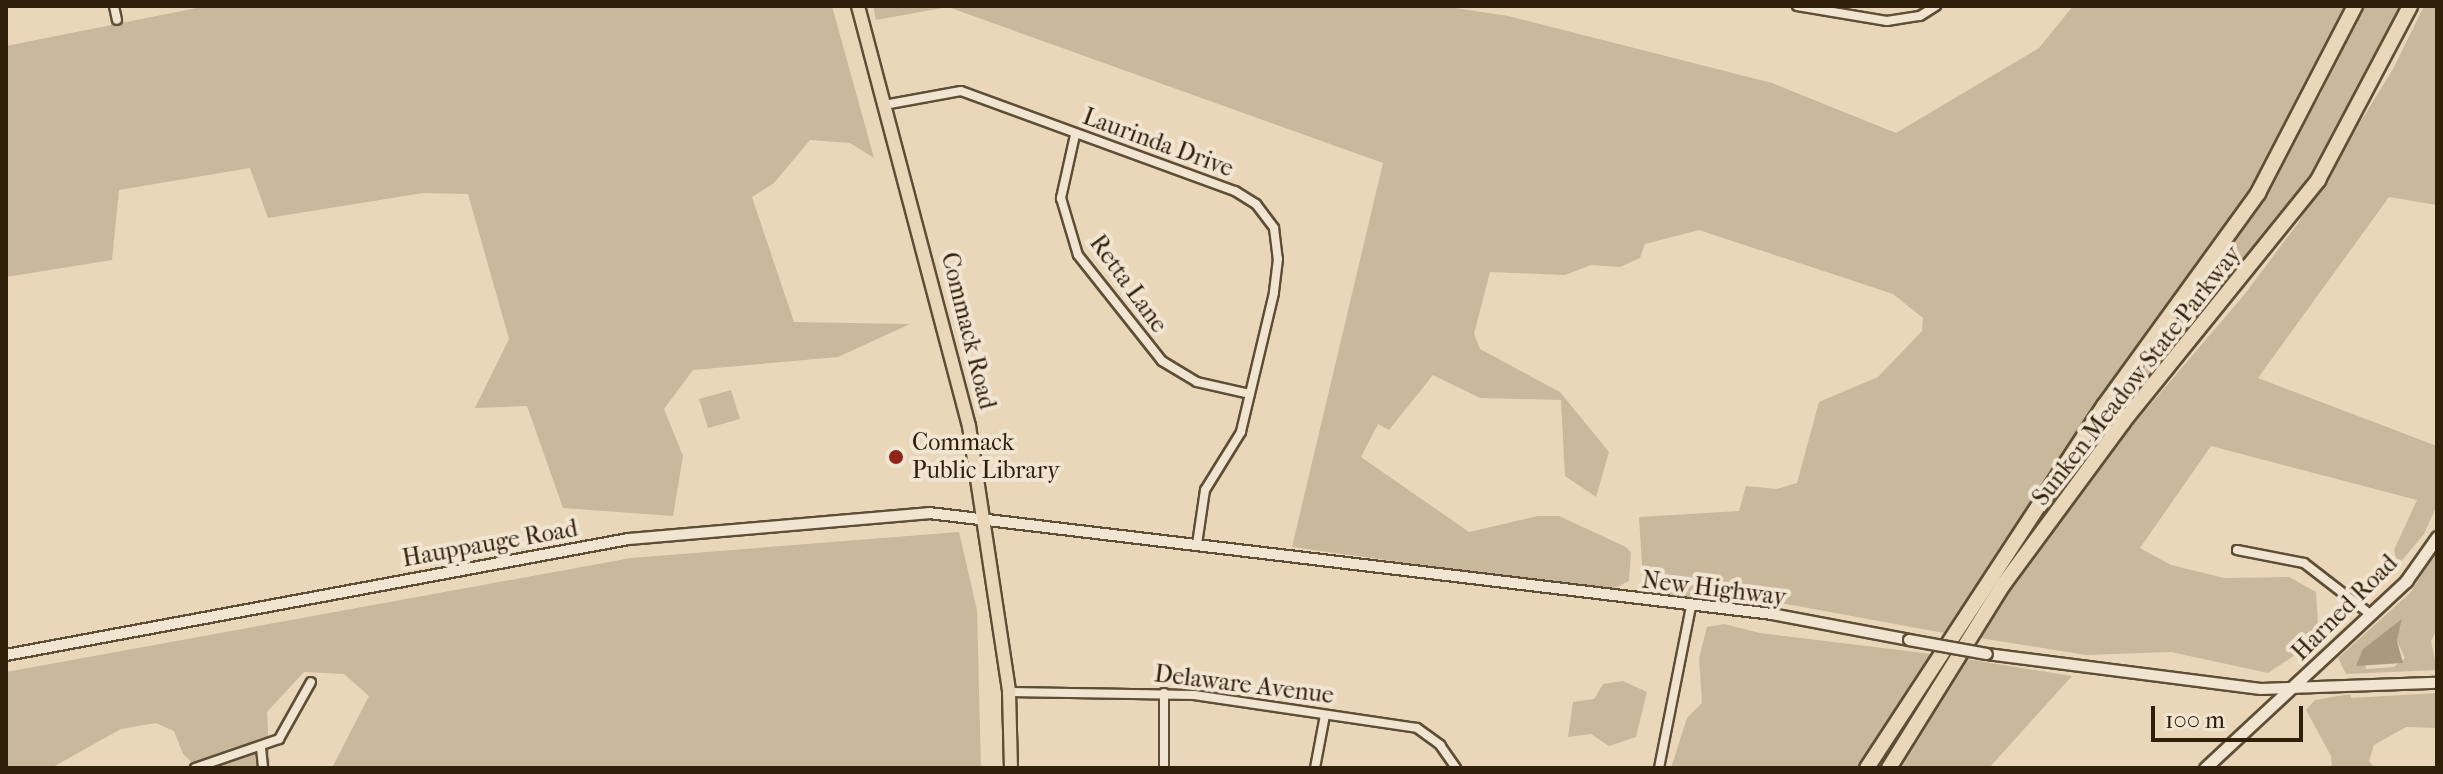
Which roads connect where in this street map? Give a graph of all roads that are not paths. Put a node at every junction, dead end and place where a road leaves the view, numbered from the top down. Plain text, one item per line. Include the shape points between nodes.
1 (114, 6) edge
2 (858, 6) edge
3 (1797, 6) edge
4 (1936, 6) edge
5 (2355, 6) edge
6 (2410, 6) edge
7 (117, 20) dead end
8 (884, 105) junction
9 (1075, 135) junction
10 (1250, 394) junction
11 (986, 517) junction
12 (2437, 537) edge
13 (1197, 544) junction
14 (2237, 550) dead end
15 (1691, 607) junction
16 (2370, 614) junction
17 (6, 655) edge
18 (311, 682) dead end
19 (2437, 683) edge
20 (2292, 690) junction
21 (1009, 692) junction
22 (1164, 693) junction
23 (1325, 715) junction
24 (261, 748) junction
25 (195, 768) edge
26 (263, 768) edge
27 (1011, 768) edge
28 (1164, 768) edge
29 (1315, 768) edge
30 (1456, 768) edge
31 (1659, 768) edge
32 (1867, 768) edge
33 (1889, 768) edge
34 (2205, 768) edge

1 - 7 street
2 - 8 main road, Commack Road
3 - 4 street via 1887,21 1920,16
5 - 32 highway, Sunken Meadow State Parkway via 2258,193 2104,406
6 - 33 highway, Sunken Meadow State Parkway via 2318,180 2123,422 2012,573
8 - 9 street, Laurinda Drive via 961,91
8 - 11 main road, Commack Road via 940,303
9 - 10 street, Retta Lane via 1061,198 1078,255 1162,361 1197,382
9 - 10 street, Laurinda Drive via 1235,191 1256,204 1274,228 1274,293
10 - 13 street, Laurinda Drive via 1241,432 1205,490
11 - 13 street, New Highway
11 - 17 street, Hauppauge Road via 929,513 628,539
11 - 21 main road, Commack Road
12 - 16 main road, Harned Road via 2406,581
13 - 15 street, New Highway
14 - 16 street via 2304,563
15 - 20 street, New Highway, bridge via 1772,614 1987,654
15 - 31 street
16 - 20 main road, Harned Road
18 - 24 street via 283,734
19 - 20 street, New Highway
20 - 34 main road, Harned Road
21 - 22 street, Delaware Avenue
21 - 27 main road, Commack Road
22 - 23 street, Delaware Avenue
22 - 28 street
23 - 29 street
23 - 30 street, Delaware Avenue via 1417,728 1440,745
24 - 25 street
24 - 26 street

